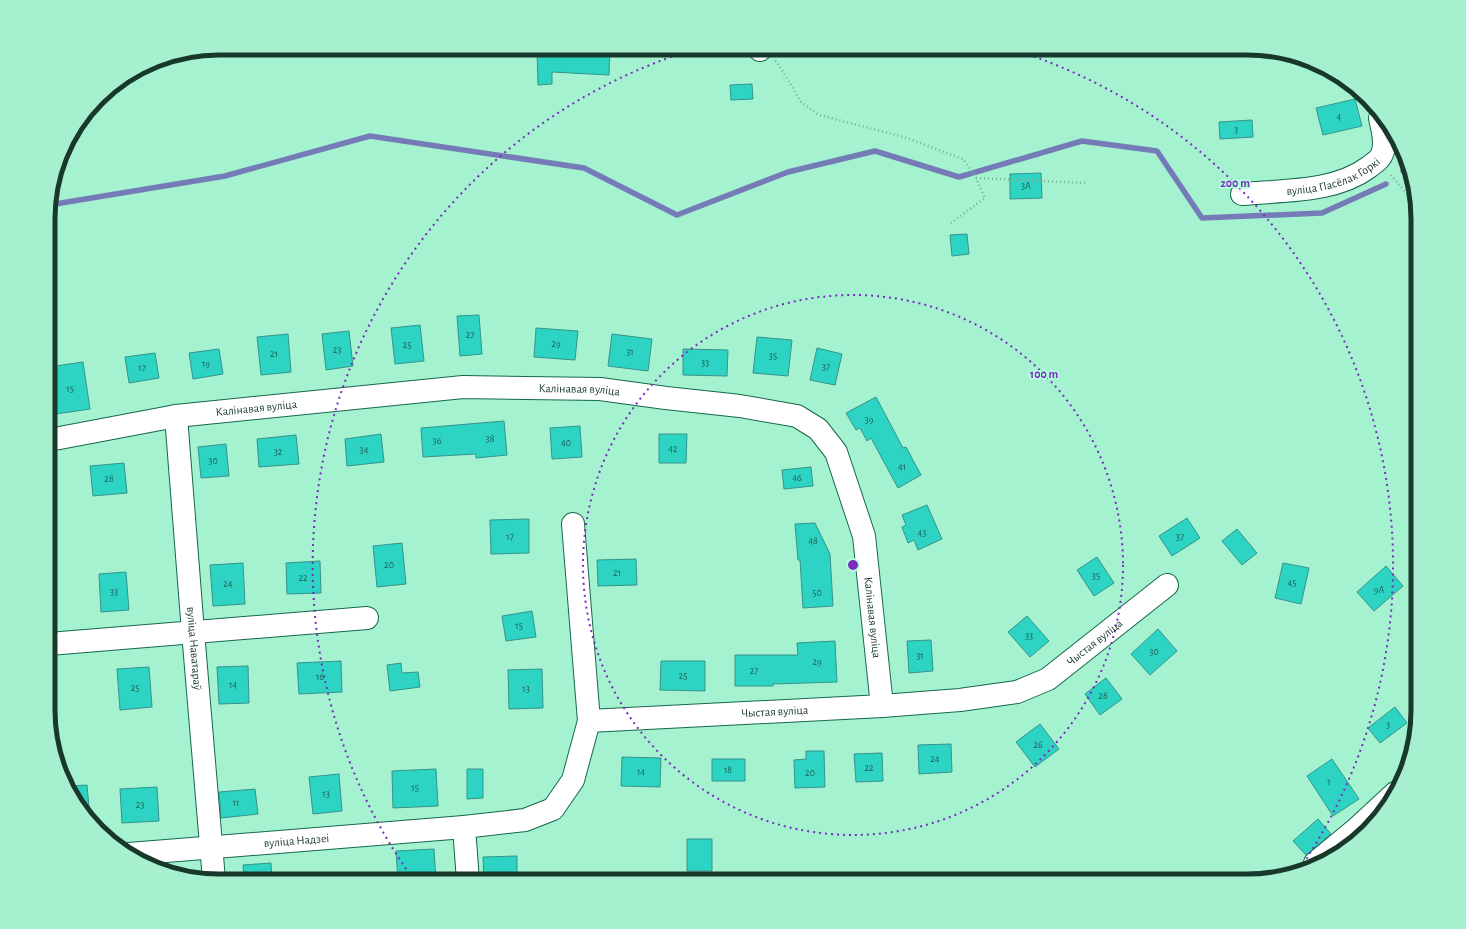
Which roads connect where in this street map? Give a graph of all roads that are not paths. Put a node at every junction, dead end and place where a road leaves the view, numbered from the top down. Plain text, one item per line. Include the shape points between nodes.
1 (1381, 125) edge
2 (1242, 194) dead end
3 (176, 416) junction
4 (55, 439) edge
5 (573, 524) dead end
6 (1167, 584) dead end
7 (367, 618) dead end
8 (193, 632) junction
9 (55, 644) edge
10 (882, 706) junction
11 (589, 721) junction
12 (1378, 809) edge
13 (464, 827) junction
14 (212, 848) junction
15 (139, 853) edge
16 (1327, 853) edge
17 (214, 874) edge
18 (467, 874) edge

1 - 2 street, вуліца Пасёлак Горкі via 1384,149 1382,156 1366,170 1348,180 1314,188
3 - 4 street, Калінавая вуліца
3 - 8 street, вуліца Наватараў
3 - 10 street, Калінавая вуліца via 471,387 600,389 740,406 797,416 818,429 836,452 864,536
5 - 11 street
6 - 10 street, Чыстая вуліца via 1048,679 1017,692 960,700
7 - 8 street
8 - 9 street
8 - 14 street, вуліца Наватараў
10 - 11 street, Чыстая вуліца
11 - 13 street via 573,780 553,809 525,820
12 - 16 street
13 - 14 street, вуліца Надзеі
13 - 18 street
14 - 15 street, вуліца Надзеі
14 - 17 street, вуліца Наватараў

